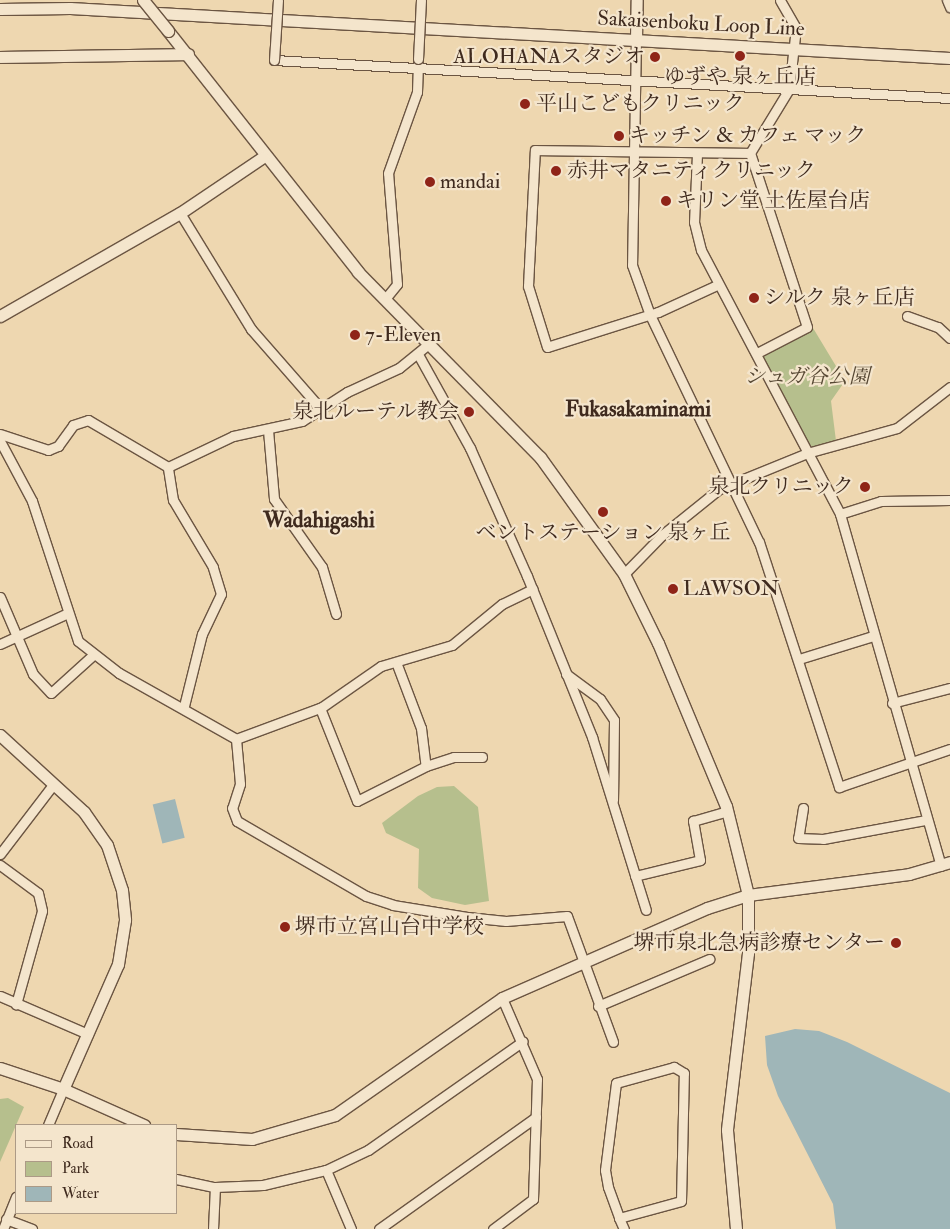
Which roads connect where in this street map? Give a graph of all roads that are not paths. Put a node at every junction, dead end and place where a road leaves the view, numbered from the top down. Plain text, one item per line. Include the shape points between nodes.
1 (143, 0) edge
2 (278, 0) edge
3 (421, 0) edge
4 (637, 0) edge
5 (780, 0) edge
6 (947, 0) edge
7 (950, 7) edge
8 (0, 9) edge
9 (636, 39) junction
10 (794, 49) junction
11 (188, 54) junction
12 (0, 57) edge
13 (950, 58) edge
14 (418, 70) junction
15 (635, 80) junction
16 (789, 89) junction
17 (950, 98) edge
18 (633, 152) junction
19 (750, 153) junction
20 (697, 154) junction
21 (263, 157) junction
22 (180, 213) junction
23 (717, 285) junction
24 (385, 300) junction
25 (650, 315) junction
26 (0, 316) edge
27 (907, 316) dead end
28 (950, 338) edge
29 (429, 344) junction
30 (757, 353) junction
31 (419, 356) junction
32 (950, 387) edge
33 (321, 409) junction
34 (268, 430) junction
35 (0, 434) edge
36 (0, 441) edge
37 (807, 452) junction
38 (168, 468) junction
39 (733, 482) junction
40 (950, 500) edge
41 (840, 514) junction
42 (624, 574) junction
43 (533, 589) junction
44 (0, 597) edge
45 (68, 614) junction
46 (336, 614) dead end
47 (873, 636) junction
48 (16, 637) junction
49 (0, 644) edge
50 (92, 656) junction
51 (799, 659) junction
52 (396, 662) junction
53 (566, 674) junction
54 (950, 688) edge
55 (892, 703) junction
56 (184, 706) junction
57 (320, 708) junction
58 (0, 736) edge
59 (236, 739) junction
60 (950, 749) edge
61 (482, 757) dead end
62 (909, 762) junction
63 (426, 766) junction
64 (52, 786) junction
65 (613, 800) junction
66 (803, 808) dead end
67 (727, 811) junction
68 (926, 820) junction
69 (0, 854) edge
70 (946, 864) edge
71 (0, 865) edge
72 (635, 876) junction
73 (748, 895) junction
74 (646, 910) dead end
75 (709, 959) dead end
76 (581, 962) junction
77 (0, 996) edge
78 (502, 998) junction
79 (16, 1004) junction
80 (598, 1006) junction
81 (88, 1034) junction
82 (523, 1041) junction
83 (613, 1042) dead end
84 (0, 1068) edge
85 (63, 1089) junction
86 (536, 1117) junction
87 (48, 1124) edge
88 (142, 1124) edge
89 (178, 1134) edge
90 (326, 1170) junction
91 (178, 1179) edge
92 (216, 1187) junction
93 (15, 1200) edge
94 (619, 1218) junction
95 (6, 1219) junction
96 (3, 1229) edge
97 (32, 1229) edge
98 (213, 1229) edge
99 (351, 1229) edge
100 (379, 1229) edge
101 (493, 1229) edge
102 (624, 1229) edge
103 (736, 1229) edge

1 - 11 street, bridge
2 - 14 street, bridge via 274,60
3 - 14 street, bridge
4 - 9 street
5 - 10 street via 796,28
6 - 7 street
8 - 9 street, Sakaisenboku Loop Line via 70,8
9 - 10 street, Sakaisenboku Loop Line
9 - 15 street
10 - 13 street, Sakaisenboku Loop Line
10 - 16 street
11 - 12 street
11 - 21 street
14 - 15 street
14 - 24 street via 418,92 388,173 397,284
15 - 16 street
15 - 18 street
16 - 17 street
16 - 19 street
18 - 20 street
18 - 25 street via 632,265
18 - 25 street via 535,150 528,286 547,347
19 - 20 street
19 - 30 street via 807,327
20 - 23 street via 694,222
21 - 22 street
21 - 24 street
22 - 26 street
22 - 33 street via 252,330
23 - 25 street
23 - 30 street
24 - 29 street
25 - 39 street
27 - 28 street via 938,327
29 - 31 street
29 - 42 street via 540,457
30 - 37 street
31 - 33 street
31 - 43 street via 470,448
32 - 37 street via 897,428
33 - 34 street via 302,421
34 - 38 street via 233,436
34 - 46 street via 274,500 322,566
35 - 38 street via 48,450 58,446 73,425 88,420
36 - 45 street via 32,501
37 - 39 street
37 - 41 street
38 - 56 street via 173,500 213,567 221,594 202,634
39 - 42 street via 693,507
39 - 51 street via 759,542
40 - 41 street via 881,501
41 - 47 street
42 - 67 street via 658,643
43 - 52 street via 502,604 452,645
43 - 53 street
44 - 48 street
45 - 48 street
45 - 50 street via 78,641
47 - 51 street
47 - 55 street
48 - 49 street
48 - 50 street via 34,674 51,693
50 - 56 street
51 - 62 street via 839,787
52 - 57 street via 381,666
52 - 63 street via 420,728
53 - 65 street
53 - 65 street via 600,699 614,720
54 - 55 street
55 - 62 street
56 - 59 street
57 - 59 street
57 - 63 street via 356,801
58 - 64 street
59 - 76 street via 240,784 232,808 243,825 366,896 393,905 506,921 567,916
60 - 62 street
61 - 63 street via 454,757
62 - 68 street
64 - 69 street
64 - 81 street via 84,812 107,845 122,890 125,920 118,964
65 - 72 street
66 - 68 street via 798,838 823,839
67 - 72 street via 693,821 700,860
67 - 73 street
68 - 70 street
70 - 73 street via 909,874
71 - 79 street via 38,893 42,911
72 - 74 street
73 - 76 street via 707,908
73 - 103 street via 748,953 727,1130
75 - 80 street
76 - 78 street
76 - 80 street
77 - 79 street
78 - 82 street
78 - 89 street via 335,1115 252,1139
79 - 81 street
80 - 83 street
81 - 85 street
82 - 86 street via 537,1079
82 - 90 street via 368,1150
84 - 85 street
85 - 87 street
85 - 88 street
86 - 100 street
86 - 101 street via 533,1199
90 - 92 street via 263,1185
90 - 99 street
91 - 92 street
92 - 98 street
93 - 95 street
94 - 94 street via 605,1170 616,1083 674,1067 684,1073 681,1201
94 - 102 street
95 - 96 street
95 - 97 street

